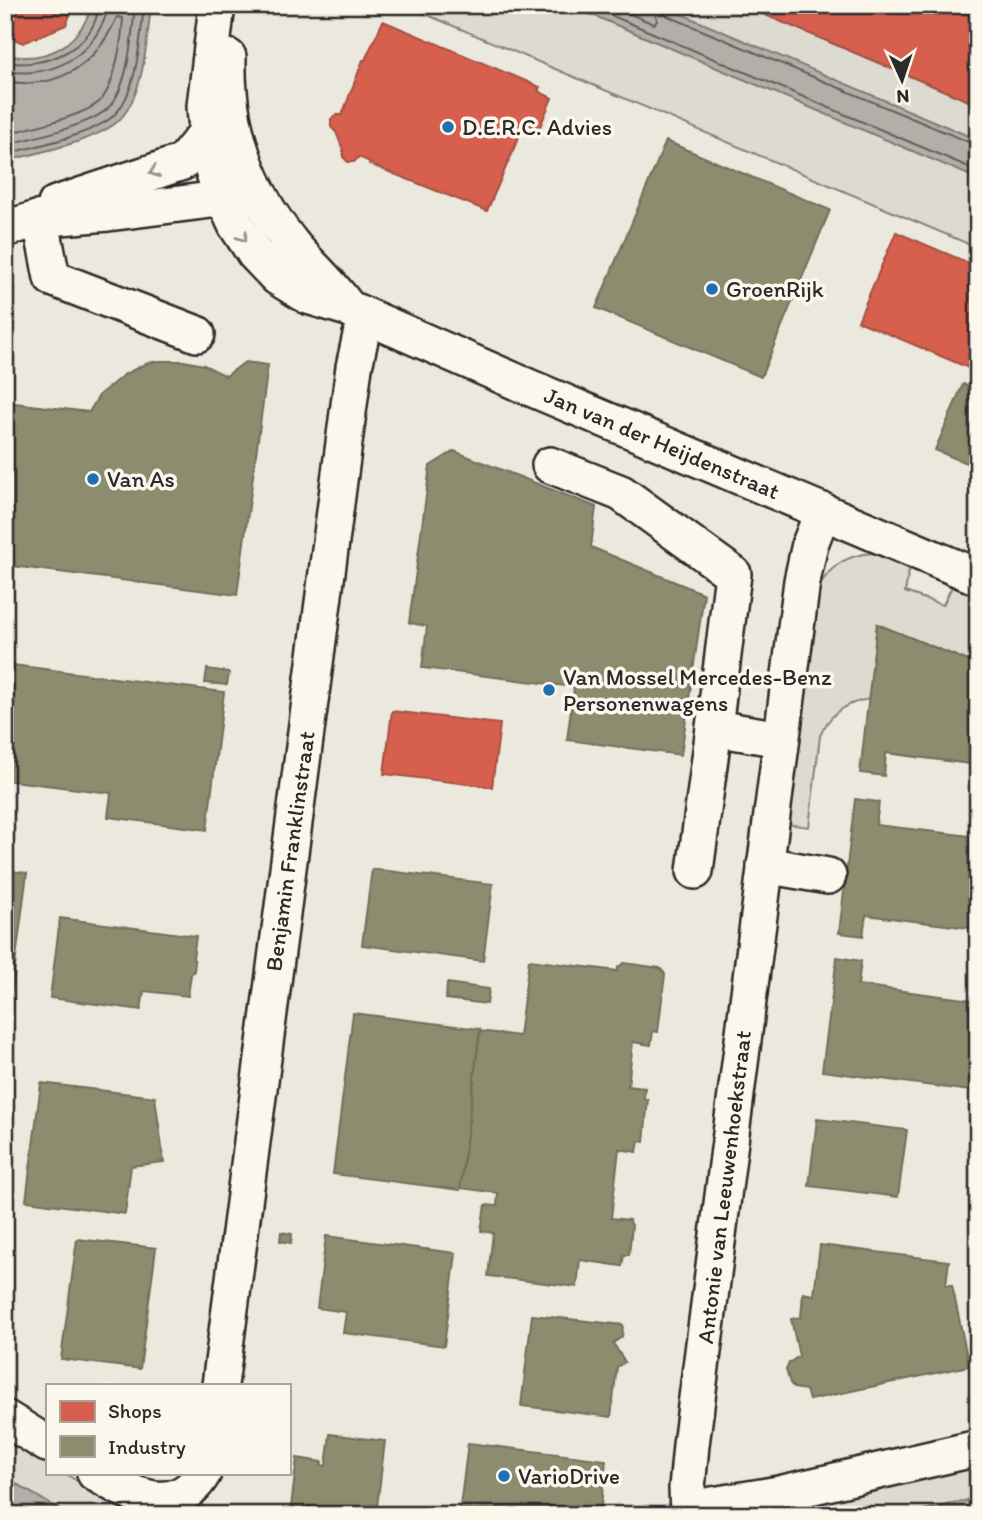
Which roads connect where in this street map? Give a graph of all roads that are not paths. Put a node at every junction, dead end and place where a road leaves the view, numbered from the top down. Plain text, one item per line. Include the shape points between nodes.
1 (217, 5) edge
2 (234, 5) edge
3 (206, 132) junction
4 (241, 153) junction
5 (222, 196) junction
6 (21, 224) edge
7 (358, 313) junction
8 (197, 334) dead end
9 (550, 465) dead end
10 (823, 511) junction
11 (978, 577) edge
12 (714, 728) junction
13 (781, 739) junction
14 (765, 865) junction
15 (695, 871) dead end
16 (828, 876) dead end
17 (220, 1384) edge
18 (5, 1418) edge
19 (46, 1443) edge
20 (978, 1448) edge
21 (97, 1474) edge
22 (202, 1474) edge
23 (182, 1505) edge
24 (688, 1512) edge

1 - 3 street, Jan van der Heijdenstraat
2 - 4 street, Jan van der Heijdenstraat via 229,91
3 - 5 street, Jan van der Heijdenstraat
3 -> 6 street via 183,162 54,205
4 - 5 street
4 - 7 street, Jan van der Heijdenstraat via 272,216
5 - 6 street
5 -> 7 street, Jan van der Heijdenstraat via 248,244 277,277 308,296
6 - 8 street via 44,237 52,278
7 - 10 street, Jan van der Heijdenstraat
7 - 17 street, Benjamin Franklinstraat via 361,335
9 - 12 street via 621,493 733,574
10 - 11 street, Jan van der Heijdenstraat
10 - 13 street, Antonie van Leeuwenhoekstraat via 802,581
12 - 13 street
12 - 15 street
13 - 14 street, Antonie van Leeuwenhoekstraat
14 - 16 street
14 - 24 street, Antonie van Leeuwenhoekstraat via 691,1445
18 - 19 street
20 - 24 street, Antonie van Leeuwenhoekstraat
21 - 23 street via 142,1498
22 - 23 street

